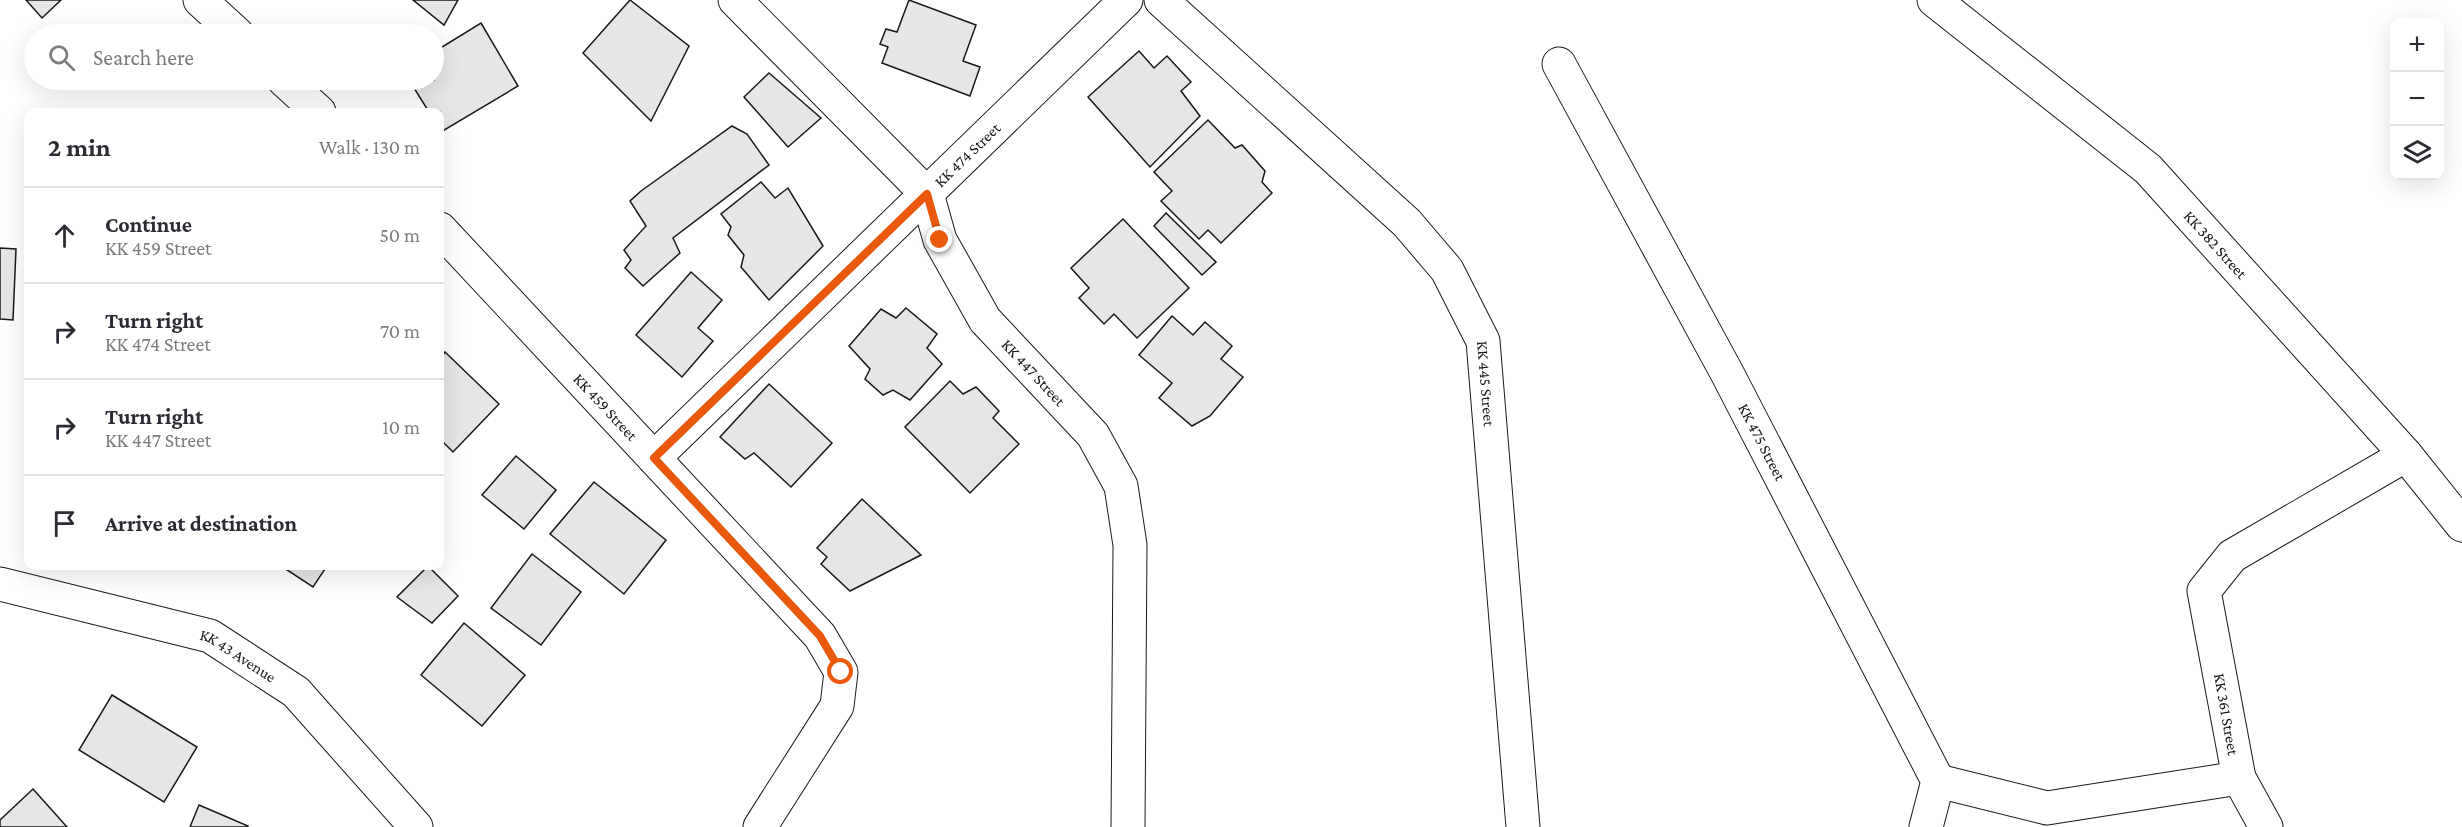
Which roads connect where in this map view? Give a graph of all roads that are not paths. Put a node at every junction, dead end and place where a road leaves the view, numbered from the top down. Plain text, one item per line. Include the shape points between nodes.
1 (200, 0) edge
2 (735, 0) edge
3 (1126, 0) edge
4 (1161, 0) edge
5 (1934, 0) edge
6 (226, 24) edge
7 (1559, 64) dead end
8 (295, 90) edge
9 (315, 108) edge
10 (927, 194) junction
11 (444, 233) edge
12 (2406, 455) junction
13 (654, 458) junction
14 (2462, 525) edge
15 (0, 584) edge
16 (2239, 778) junction
17 (1938, 781) junction
18 (2053, 817) edge
19 (416, 827) edge
20 (760, 827) edge
21 (1128, 827) edge
22 (1524, 827) edge
23 (1926, 827) edge
24 (2266, 827) edge

1 - 6 street
2 - 10 street, KK 447 Street
3 - 10 street, KK 474 Street
4 - 22 street, KK 445 Street via 1407,222 1447,270 1483,341
5 - 12 street, KK 382 Street via 2148,169
7 - 17 street, KK 475 Street via 1727,373
8 - 9 street
10 - 13 street, KK 474 Street
10 - 21 street, KK 447 Street via 940,240 985,320 1093,435 1121,486 1130,545
11 - 13 street, KK 459 Street
12 - 14 street, KK 382 Street
12 - 16 street, KK 361 Street via 2232,556 2204,591
13 - 20 street, KK 459 Street via 820,636 841,672 837,706
15 - 19 street, KK 43 Avenue via 210,636 296,692
16 - 18 street, KK 361 Street
16 - 24 street
17 - 18 street, KK 361 Street
17 - 23 street

